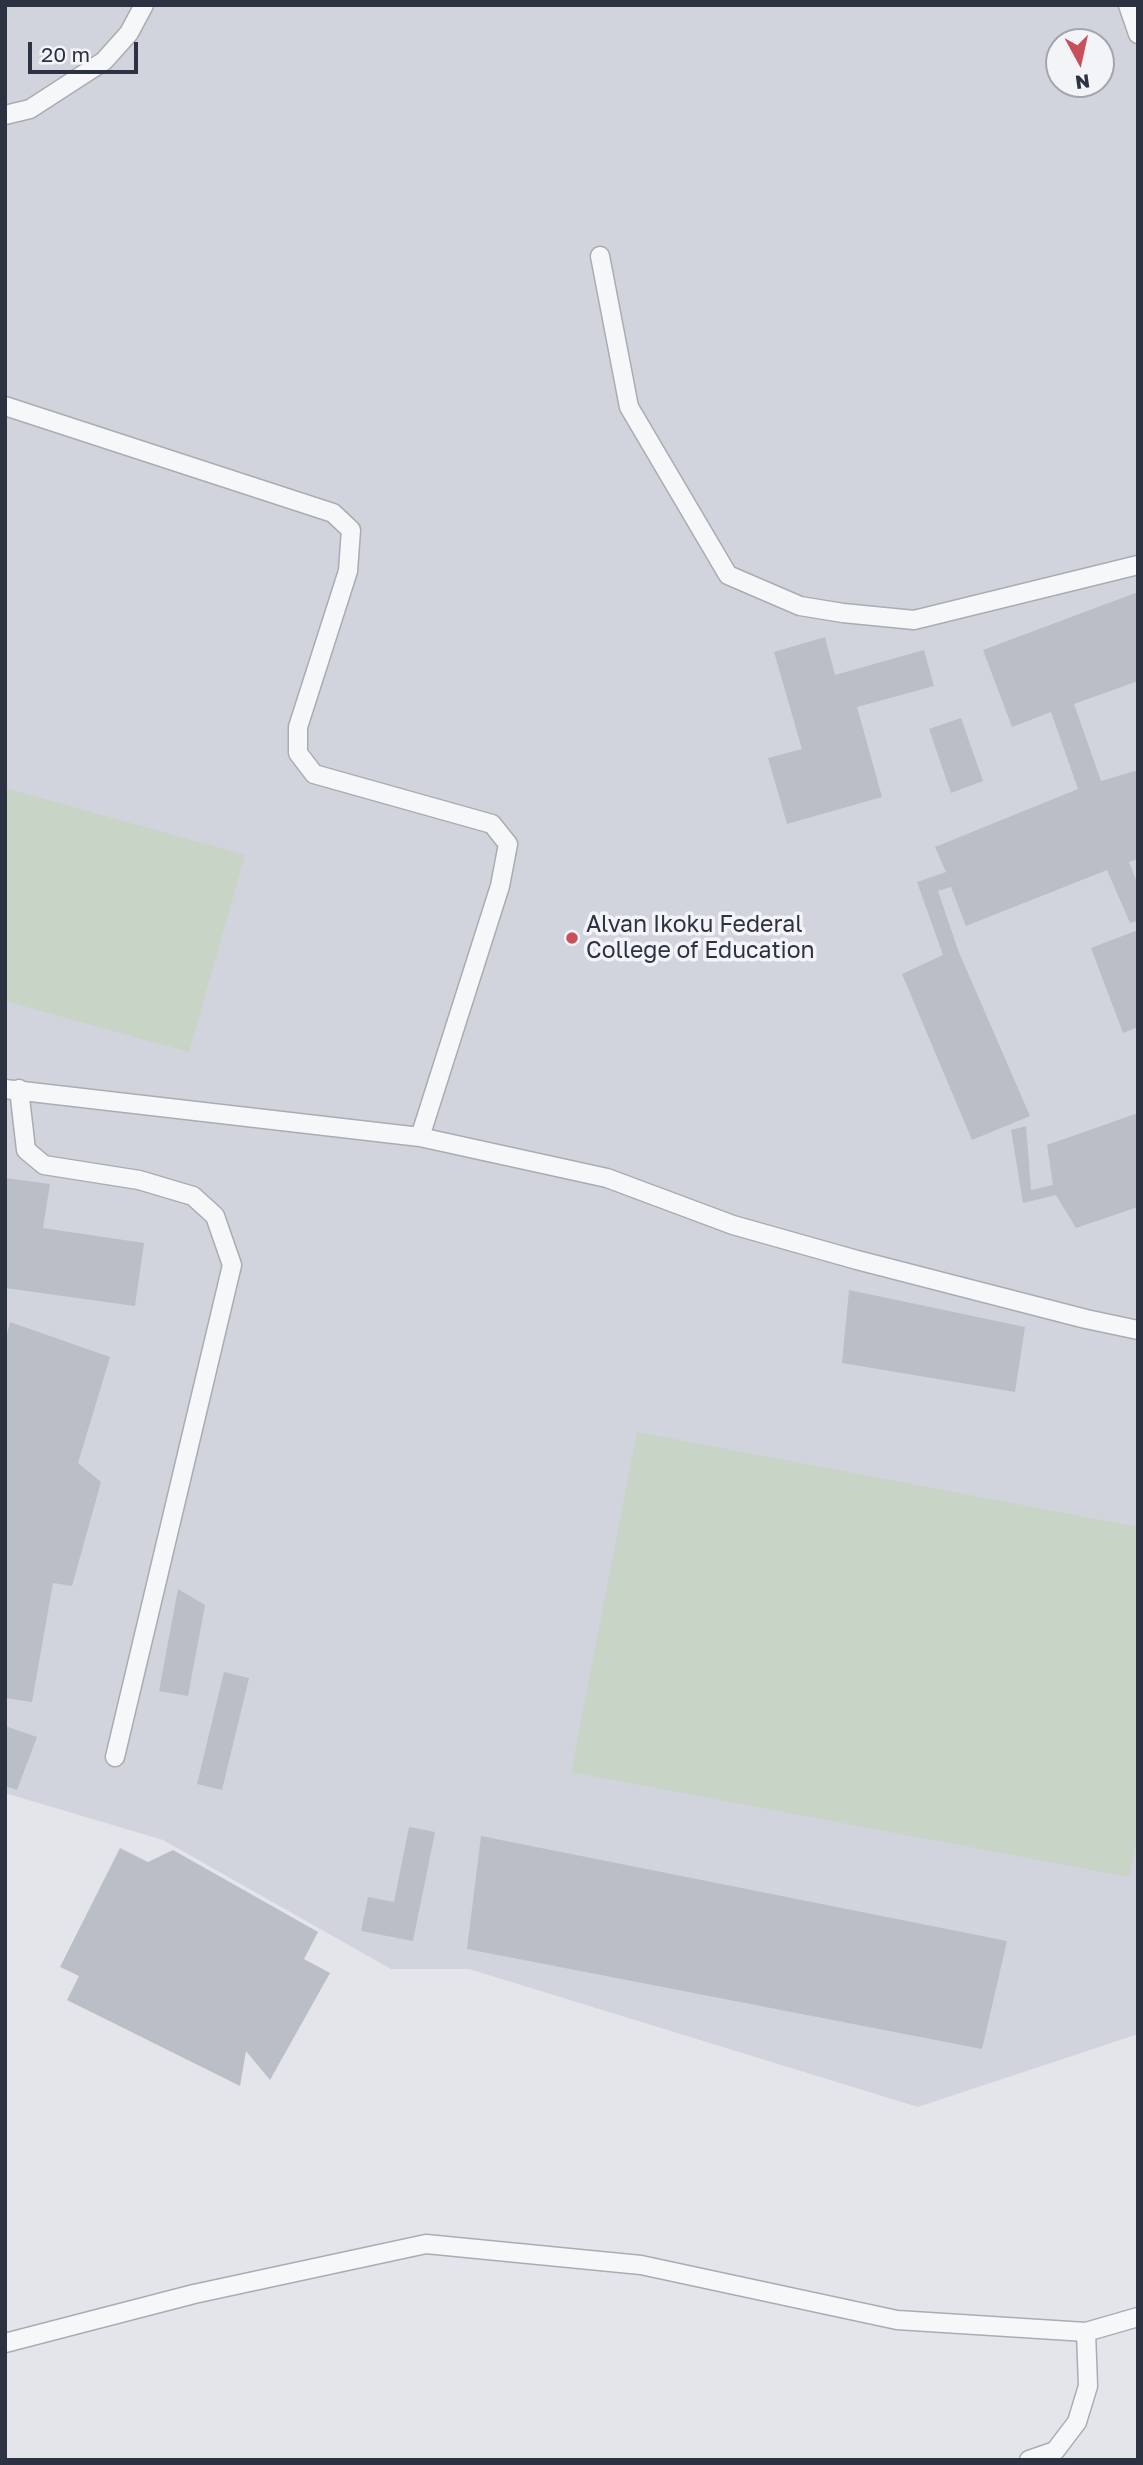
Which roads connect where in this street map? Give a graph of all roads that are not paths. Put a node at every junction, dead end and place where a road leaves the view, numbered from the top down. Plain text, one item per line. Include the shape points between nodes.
1 (144, 5) edge
2 (1128, 5) edge
3 (1138, 34) edge
4 (5, 115) edge
5 (600, 256) dead end
6 (5, 406) edge
7 (1138, 565) edge
8 (12, 1089) edge
9 (419, 1137) junction
10 (1138, 1329) edge
11 (115, 1757) dead end
12 (1138, 2317) edge
13 (1086, 2332) junction
14 (5, 2343) edge
15 (1030, 2460) edge

1 - 4 lane via 129,33 104,61 30,109
2 - 3 lane
5 - 7 lane via 629,407 728,575 800,606 914,620
6 - 9 lane via 333,513 351,530 348,572 298,727 298,752 314,774 492,824 508,844 500,886
8 - 9 lane
8 - 11 lane via 26,1150 44,1165 139,1180 193,1196 215,1216 232,1265
9 - 10 lane via 607,1178 733,1224 845,1257
12 - 13 lane
13 - 14 lane via 897,2320 641,2265 425,2244 194,2294
13 - 15 lane via 1088,2386 1077,2421 1055,2451

